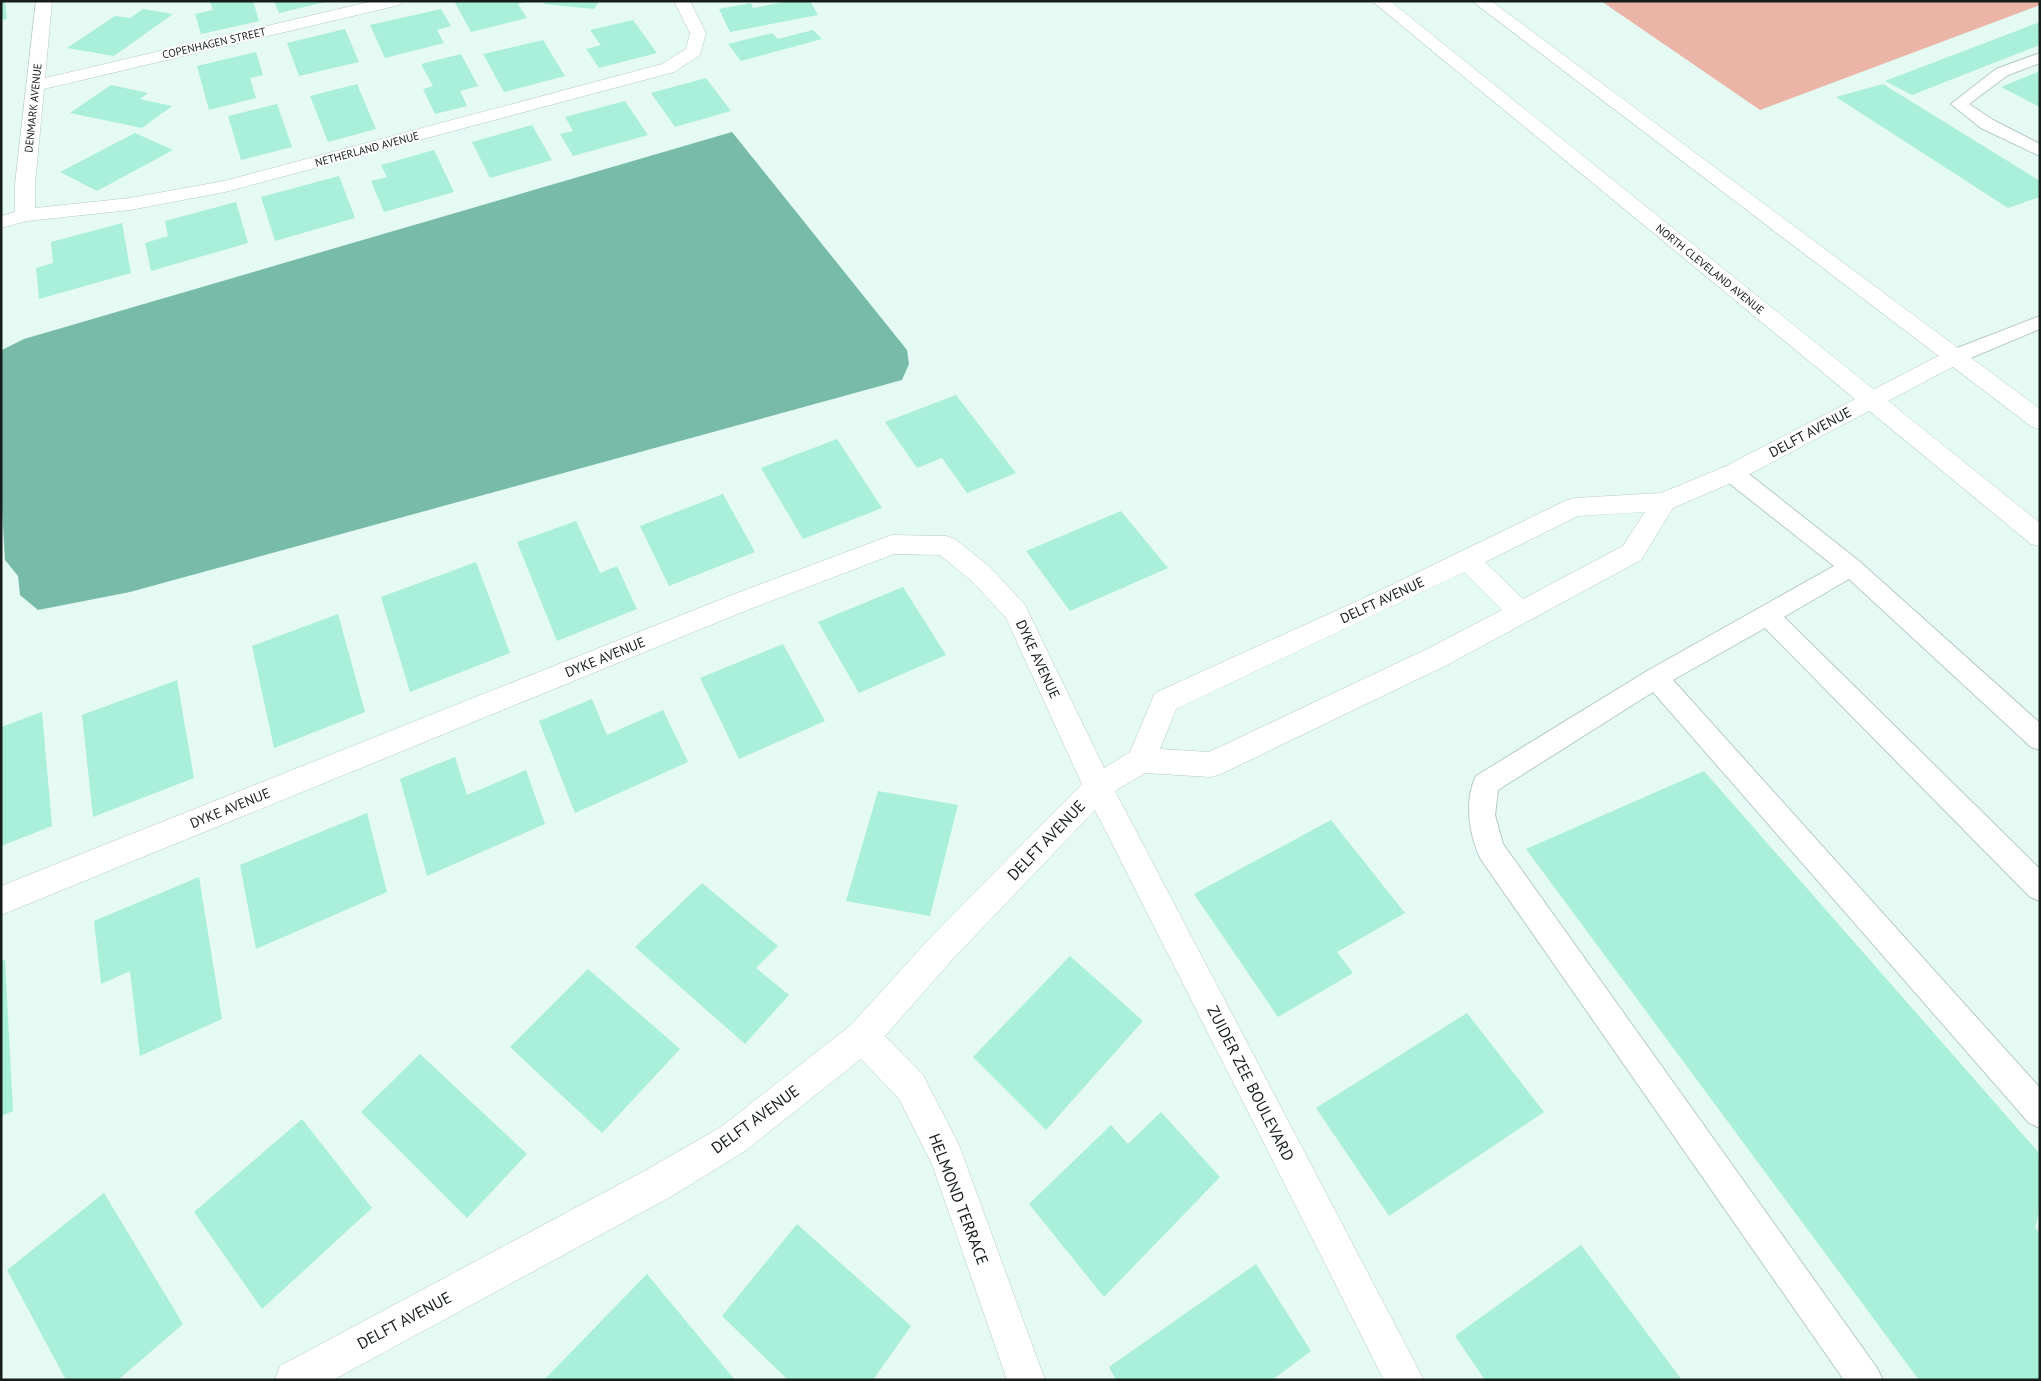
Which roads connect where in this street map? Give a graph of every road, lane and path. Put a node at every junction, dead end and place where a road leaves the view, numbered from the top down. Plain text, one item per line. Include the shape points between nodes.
1 (44, 1) edge
2 (395, 1) edge
3 (682, 1) edge
4 (1380, 1) edge
5 (1480, 1) edge
6 (2040, 58) edge
7 (34, 86) junction
8 (2040, 151) edge
9 (26, 215) junction
10 (1, 222) edge
11 (2040, 322) edge
12 (1954, 357) junction
13 (1871, 400) junction
14 (2040, 421) edge
15 (1732, 473) junction
16 (1664, 502) junction
17 (2040, 537) edge
18 (1467, 560) junction
19 (1850, 567) junction
20 (1521, 612) junction
21 (1767, 615) junction
22 (1656, 678) junction
23 (2040, 739) edge
24 (1141, 760) junction
25 (1098, 787) junction
26 (2040, 888) edge
27 (1, 900) edge
28 (863, 1037) junction
29 (2040, 1112) edge
30 (294, 1380) edge
31 (1026, 1380) edge
32 (1405, 1380) edge
33 (1865, 1380) edge

1 - 7 street, DENMARK AVENUE
2 - 7 street, COPENHAGEN STREET
3 - 9 street, NETHERLAND AVENUE via 698,33 694,51 668,68 225,186 130,204
4 - 13 street, NORTH CLEVELAND AVENUE
5 - 12 street
6 - 8 lane via 2002,72 1959,104 1987,124
7 - 9 street, DENMARK AVENUE via 25,184
9 - 10 street, NETHERLAND AVENUE
11 - 12 lane
12 - 13 street, DELFT AVENUE
12 - 14 street
13 - 15 street, DELFT AVENUE
13 - 17 street, NORTH CLEVELAND AVENUE
15 - 16 street, DELFT AVENUE
15 - 19 lane
16 - 18 street, DELFT AVENUE via 1574,507
16 - 20 street via 1632,553
18 - 20 street
18 - 24 street, DELFT AVENUE via 1165,702
19 - 21 lane
19 - 23 lane
20 - 24 street via 1437,657 1211,765
21 - 22 lane
21 - 26 lane
22 - 29 lane
22 - 33 lane via 1485,784 1482,815 1490,849
24 - 25 street, DELFT AVENUE
25 - 27 street, DYKE AVENUE via 1016,612 982,575 946,546 892,544
25 - 28 street, DELFT AVENUE via 940,950
25 - 32 street, ZUIDER ZEE BOULEVARD
28 - 30 street, DELFT AVENUE via 733,1139
28 - 31 street, HELMOND TERRACE via 911,1087 947,1157

